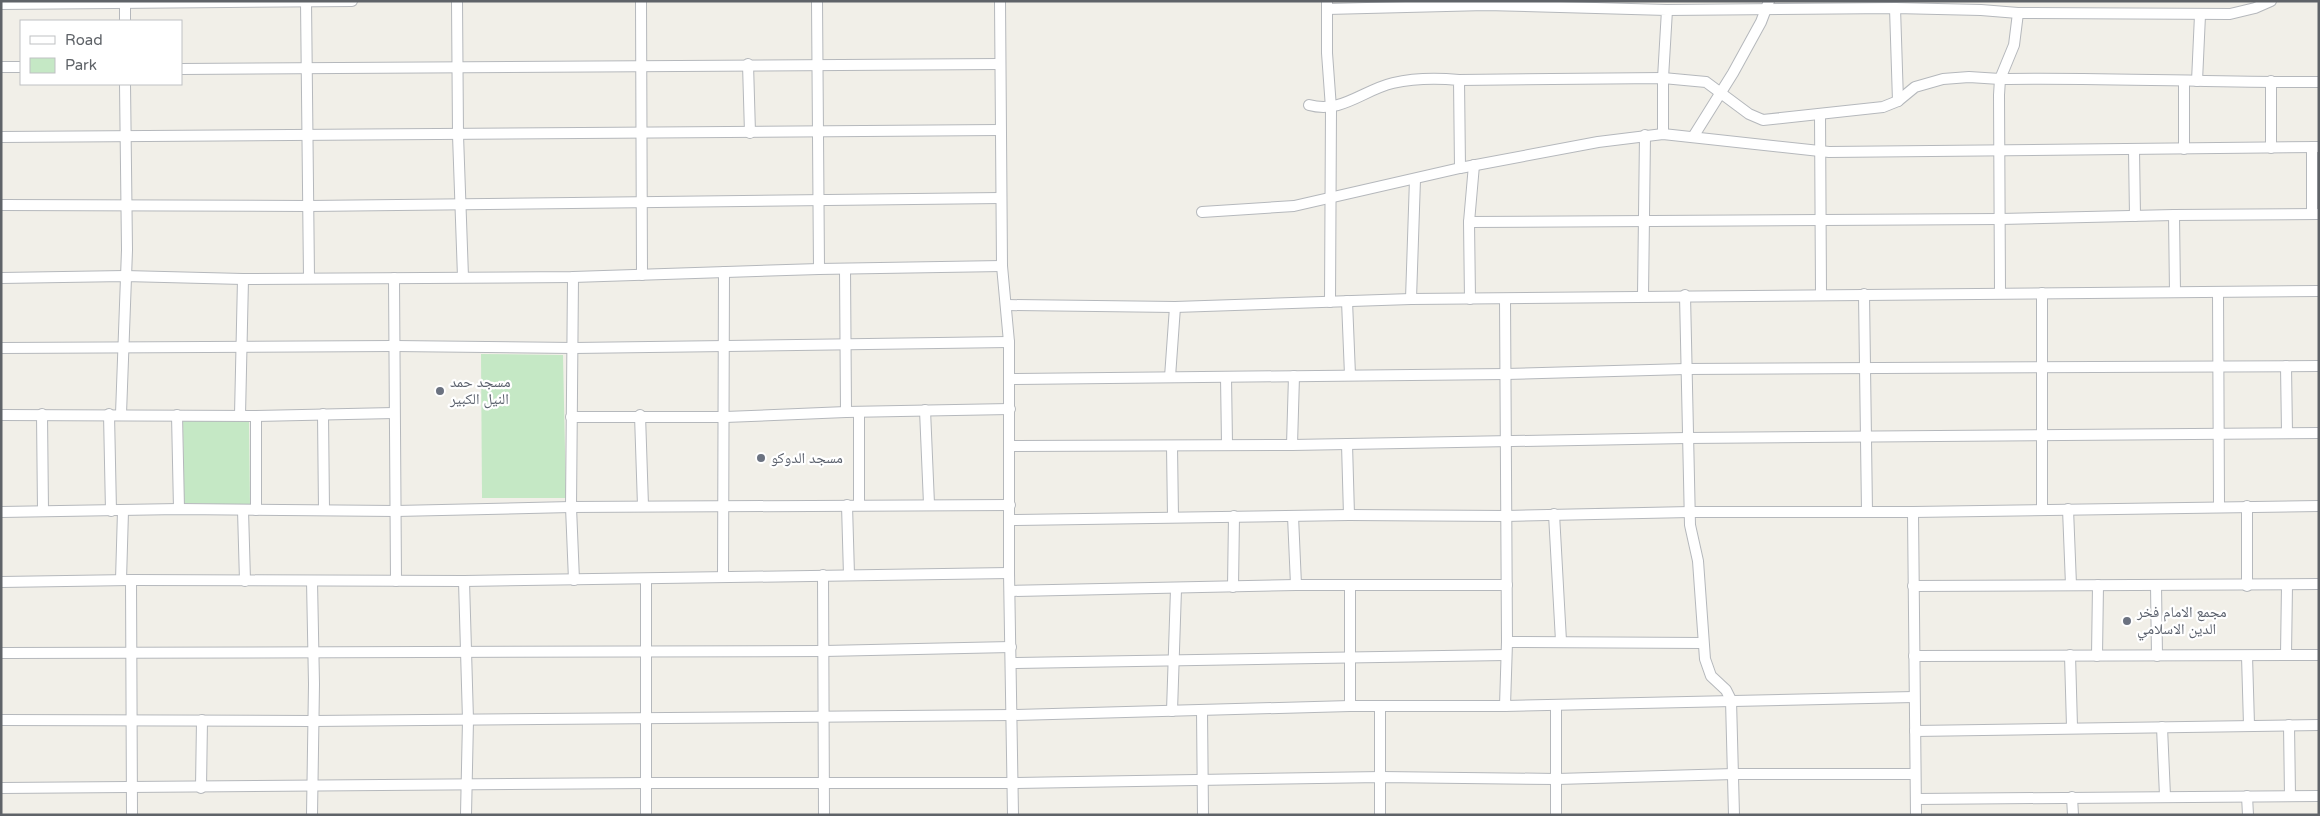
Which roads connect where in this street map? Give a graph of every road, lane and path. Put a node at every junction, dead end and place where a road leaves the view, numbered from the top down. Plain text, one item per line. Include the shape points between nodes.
1 (352, 1) edge
2 (457, 1) edge
3 (641, 1) edge
4 (817, 1) edge
5 (1000, 1) edge
6 (2271, 1) edge
7 (125, 2) edge
8 (306, 2) edge
9 (1489, 3) edge
10 (1, 4) edge
11 (1327, 5) edge
12 (1611, 5) edge
13 (1977, 5) edge
14 (1768, 6) edge
15 (1895, 8) junction
16 (1667, 10) junction
17 (2018, 13) junction
18 (2200, 15) junction
19 (125, 20) edge
20 (748, 64) junction
21 (818, 64) junction
22 (1000, 64) junction
23 (641, 66) junction
24 (1, 67) edge
25 (20, 67) edge
26 (307, 68) junction
27 (458, 68) junction
28 (182, 69) edge
29 (1663, 78) junction
30 (2000, 79) junction
31 (1459, 80) junction
32 (2184, 81) junction
33 (2197, 81) junction
34 (2270, 82) junction
35 (2319, 82) edge
36 (126, 85) edge
37 (1721, 93) junction
38 (1898, 101) junction
39 (1309, 105) dead end
40 (1331, 108) junction
41 (1820, 114) junction
42 (1000, 130) junction
43 (641, 133) junction
44 (750, 133) junction
45 (818, 133) junction
46 (1663, 134) junction
47 (308, 135) junction
48 (458, 135) junction
49 (1645, 136) junction
50 (1, 137) edge
51 (125, 137) junction
52 (1693, 137) junction
53 (2270, 148) junction
54 (2316, 148) edge
55 (2184, 149) junction
56 (1999, 150) junction
57 (2134, 150) junction
58 (1822, 151) junction
59 (1474, 166) junction
60 (1460, 168) junction
61 (1415, 179) junction
62 (1001, 198) junction
63 (1330, 198) junction
64 (818, 200) junction
65 (642, 201) junction
66 (1, 205) edge
67 (460, 205) junction
68 (127, 206) junction
69 (308, 206) junction
70 (1202, 212) dead end
71 (2315, 214) edge
72 (2174, 215) junction
73 (2135, 216) junction
74 (1821, 219) junction
75 (2000, 219) junction
76 (1645, 220) junction
77 (1469, 222) junction
78 (1002, 266) junction
79 (820, 269) junction
80 (845, 269) junction
81 (724, 272) junction
82 (642, 275) junction
83 (125, 276) junction
84 (463, 277) junction
85 (573, 277) junction
86 (1, 278) edge
87 (309, 278) junction
88 (394, 278) junction
89 (243, 279) junction
90 (2319, 291) edge
91 (2000, 292) junction
92 (2042, 292) junction
93 (2175, 292) junction
94 (2218, 292) junction
95 (1821, 294) junction
96 (1864, 294) junction
97 (1685, 295) junction
98 (1643, 296) junction
99 (1411, 299) junction
100 (1470, 299) junction
101 (1505, 299) junction
102 (1347, 301) junction
103 (1330, 302) junction
104 (1007, 305) junction
105 (1175, 307) junction
106 (1009, 342) junction
107 (846, 344) junction
108 (394, 346) junction
109 (724, 346) junction
110 (1, 348) edge
111 (122, 348) junction
112 (242, 348) junction
113 (574, 348) junction
114 (2219, 366) junction
115 (2286, 366) junction
116 (2319, 366) edge
117 (2042, 368) junction
118 (1686, 369) junction
119 (1865, 369) junction
120 (1506, 374) junction
121 (1350, 375) junction
122 (1294, 376) junction
123 (1170, 377) junction
124 (1226, 377) junction
125 (1010, 379) junction
126 (1010, 409) junction
127 (925, 410) junction
128 (846, 412) junction
129 (859, 412) junction
130 (394, 413) junction
131 (42, 414) junction
132 (109, 414) junction
133 (121, 414) junction
134 (323, 414) junction
135 (1, 415) edge
136 (177, 415) junction
137 (240, 415) junction
138 (640, 415) junction
139 (256, 416) junction
140 (571, 417) junction
141 (724, 417) junction
142 (2319, 432) edge
143 (2287, 433) junction
144 (2043, 434) junction
145 (2219, 435) junction
146 (1866, 436) junction
147 (1687, 438) junction
148 (1505, 442) junction
149 (1227, 444) junction
150 (1347, 444) junction
151 (1292, 445) junction
152 (1009, 446) junction
153 (1172, 446) junction
154 (847, 504) junction
155 (859, 504) junction
156 (929, 504) junction
157 (1010, 504) junction
158 (643, 506) junction
159 (724, 506) junction
160 (2247, 506) junction
161 (2319, 506) edge
162 (571, 507) junction
163 (2219, 507) junction
164 (179, 509) junction
165 (2068, 509) junction
166 (244, 510) junction
167 (256, 510) junction
168 (324, 510) junction
169 (2042, 510) junction
170 (43, 511) junction
171 (111, 511) junction
172 (123, 511) junction
173 (396, 511) junction
174 (1, 512) edge
175 (1690, 512) junction
176 (1867, 512) junction
177 (1913, 512) junction
178 (1554, 514) junction
179 (1349, 515) junction
180 (1234, 516) junction
181 (1293, 516) junction
182 (1506, 516) junction
183 (1173, 517) junction
184 (1010, 520) junction
185 (1009, 573) junction
186 (848, 575) junction
187 (823, 576) junction
188 (723, 577) junction
189 (646, 579) junction
190 (126, 580) junction
191 (574, 580) junction
192 (245, 581) junction
193 (312, 581) junction
194 (396, 581) junction
195 (464, 581) junction
196 (1, 582) edge
197 (2319, 584) edge
198 (1296, 585) junction
199 (1507, 585) junction
200 (2071, 585) junction
201 (2098, 585) junction
202 (2156, 585) junction
203 (2287, 585) junction
204 (1350, 586) junction
205 (1914, 586) junction
206 (2247, 586) junction
207 (1233, 587) junction
208 (1176, 589) junction
209 (1010, 591) junction
210 (1561, 641) junction
211 (1507, 642) junction
212 (1703, 642) junction
213 (1011, 647) junction
214 (824, 651) junction
215 (1, 652) edge
216 (131, 652) junction
217 (466, 652) junction
218 (646, 652) junction
219 (312, 653) junction
220 (1506, 655) junction
221 (2070, 655) junction
222 (2286, 655) junction
223 (2319, 655) edge
224 (1914, 656) junction
225 (2097, 656) junction
226 (2157, 656) junction
227 (2247, 656) junction
228 (1350, 658) junction
229 (1174, 661) junction
230 (1011, 663) junction
231 (1914, 697) junction
232 (1731, 700) junction
233 (1556, 705) junction
234 (1350, 706) junction
235 (1504, 706) junction
236 (1380, 707) junction
237 (1202, 710) junction
238 (1172, 711) junction
239 (1012, 715) junction
240 (823, 717) junction
241 (647, 718) junction
242 (131, 719) junction
243 (1, 720) edge
244 (202, 720) junction
245 (468, 720) junction
246 (312, 721) junction
247 (2249, 725) junction
248 (2290, 725) junction
249 (2319, 725) edge
250 (2072, 727) junction
251 (2162, 727) junction
252 (1915, 731) junction
253 (1734, 774) junction
254 (1915, 774) junction
255 (1380, 777) junction
256 (1557, 779) junction
257 (1202, 780) junction
258 (646, 782) junction
259 (824, 782) junction
260 (1013, 782) junction
261 (311, 785) junction
262 (467, 785) junction
263 (1, 788) edge
264 (132, 788) junction
265 (201, 788) junction
266 (2165, 796) junction
267 (2247, 796) junction
268 (2290, 796) junction
269 (2319, 796) edge
270 (2072, 797) junction
271 (1916, 799) junction
272 (132, 815) edge
273 (312, 815) edge
274 (466, 815) edge
275 (646, 815) edge
276 (824, 815) edge
277 (1013, 815) edge
278 (1203, 815) edge
279 (1380, 815) edge
280 (1556, 815) edge
281 (1734, 815) edge
282 (1916, 815) edge
283 (2073, 815) edge
284 (2248, 815) edge

1 - 8 street
2 - 27 street
3 - 23 street
4 - 21 street
5 - 22 street
6 - 18 street via 2244,11
7 - 8 street
7 - 10 street
7 - 19 street
8 - 26 street
9 - 11 street
9 - 12 street
11 - 40 street
12 - 16 street
13 - 15 street
13 - 17 street
14 - 15 street
14 - 16 street
14 - 37 street
15 - 38 street
16 - 29 street
17 - 18 street
17 - 30 street via 2014,45
18 - 33 street
20 - 21 street
20 - 23 street
20 - 44 street
21 - 22 street
21 - 45 street
22 - 42 street
23 - 27 street
23 - 43 street
24 - 25 street
26 - 27 street
26 - 28 street
26 - 47 street
27 - 48 street
29 - 31 street
29 - 37 street via 1703,80
29 - 46 street
30 - 32 street via 2090,77
30 - 38 street via 1969,77 1929,82 1915,87
30 - 56 street
31 - 40 street via 1392,83
31 - 60 street
32 - 33 street
32 - 55 street
33 - 34 street
34 - 35 street
34 - 53 street
36 - 51 street
37 - 41 street via 1749,114 1763,120
37 - 52 street
38 - 41 street via 1883,107
39 - 40 street
40 - 63 street
41 - 58 street
42 - 45 street
42 - 62 street
43 - 44 street
43 - 48 street
43 - 65 street
44 - 45 street
45 - 64 street
46 - 49 street
46 - 52 street
47 - 48 street
47 - 51 street
47 - 69 street
48 - 67 street
49 - 59 street
49 - 76 street
50 - 51 street
51 - 68 street
52 - 58 street
53 - 54 street
53 - 55 street
54 - 71 street
55 - 57 street
56 - 57 street
56 - 58 street
56 - 75 street
57 - 73 street
58 - 74 street
59 - 60 street
59 - 77 street
60 - 61 street
61 - 63 street
61 - 99 street
62 - 64 street
62 - 78 street
63 - 70 street via 1294,206
63 - 103 street
64 - 65 street
64 - 79 street
65 - 67 street
65 - 82 street
66 - 68 street
67 - 69 street
67 - 84 street
68 - 69 street
68 - 83 street
69 - 87 street
71 - 72 street
72 - 73 street
72 - 93 street
73 - 75 street
74 - 75 street
74 - 76 street
74 - 95 street
75 - 91 street
76 - 77 street
76 - 98 street
77 - 100 street
78 - 80 street
78 - 104 street
79 - 80 street
79 - 81 street
80 - 107 street
81 - 82 street
81 - 109 street
82 - 85 street
83 - 86 street
83 - 89 street
83 - 111 street
84 - 85 street
84 - 88 street
85 - 113 street
87 - 88 street
87 - 89 street
88 - 108 street
89 - 112 street
90 - 94 street
91 - 92 street
91 - 96 street
92 - 93 street
92 - 117 street
93 - 94 street
94 - 114 street
95 - 96 street
95 - 97 street
96 - 119 street
97 - 98 street
97 - 118 street
98 - 101 street
99 - 100 street
99 - 102 street
100 - 101 street
101 - 120 street
102 - 103 street
102 - 121 street
103 - 105 street
104 - 105 street
104 - 106 street
105 - 123 street
106 - 107 street
106 - 125 street
107 - 109 street
107 - 128 street
108 - 112 street
108 - 113 street
108 - 130 street
109 - 113 street
109 - 141 street
110 - 111 street
111 - 112 street
111 - 133 street
112 - 137 street
113 - 140 street
114 - 115 street
114 - 117 street
114 - 145 street
115 - 116 street
115 - 143 street
117 - 119 street
117 - 144 street
118 - 119 street
118 - 120 street
118 - 147 street
119 - 146 street
120 - 121 street
120 - 148 street
121 - 122 street
122 - 124 street
122 - 151 street
123 - 124 street
123 - 125 street
124 - 149 street
125 - 126 street
126 - 127 street
126 - 152 street
127 - 129 street
127 - 156 street
128 - 129 street
128 - 141 street
129 - 155 street
130 - 134 street
130 - 173 street
131 - 132 street
131 - 135 street
131 - 170 street
132 - 133 street
132 - 171 street
133 - 136 street
134 - 139 street
134 - 168 street
136 - 137 street
136 - 164 street
137 - 139 street
138 - 140 street
138 - 141 street
138 - 158 street
139 - 167 street
140 - 162 street
141 - 159 street
142 - 143 street
143 - 145 street
144 - 145 street
144 - 146 street
144 - 169 street
145 - 163 street
146 - 147 street
146 - 176 street
147 - 148 street
147 - 175 street
148 - 150 street
148 - 182 street
149 - 151 street
149 - 153 street
150 - 151 street
150 - 179 street
152 - 153 street
152 - 157 street
153 - 183 street
154 - 155 street
154 - 159 street
154 - 186 street
155 - 156 street
156 - 157 street
157 - 184 street
158 - 159 street
158 - 162 street
159 - 188 street
160 - 161 street
160 - 163 street
160 - 206 street
162 - 173 street
162 - 191 street
163 - 165 street
164 - 166 street
164 - 172 street
165 - 169 street
165 - 200 street
166 - 167 street
166 - 192 street
167 - 168 street
168 - 173 street
169 - 177 street
170 - 171 street
170 - 174 street
171 - 172 street
172 - 190 street
173 - 194 street
175 - 176 street
175 - 178 street
175 - 212 street via 1700,572
176 - 177 street
177 - 205 street
178 - 182 street
178 - 210 street
179 - 181 street
179 - 182 street
180 - 181 street
180 - 183 street
180 - 207 street
181 - 198 street
182 - 199 street
183 - 184 street
184 - 185 street
185 - 186 street
185 - 209 street
186 - 187 street
187 - 188 street
187 - 214 street
188 - 189 street
189 - 191 street
189 - 218 street
190 - 192 street
190 - 196 street
190 - 216 street
191 - 195 street
192 - 193 street
193 - 194 street
193 - 219 street
194 - 195 street
195 - 217 street
197 - 203 street
198 - 204 street
198 - 207 street
199 - 204 street
199 - 211 street
200 - 201 street
200 - 205 street
201 - 202 street
201 - 225 street
202 - 206 street
202 - 226 street
203 - 206 street
203 - 222 street
204 - 228 street
205 - 224 street
207 - 208 street
208 - 209 street
208 - 229 street
209 - 213 street
210 - 211 street
210 - 212 street
211 - 220 street
212 - 232 street via 1708,669
213 - 214 street
213 - 230 street
214 - 218 street
214 - 240 street
215 - 216 street
216 - 219 street
216 - 242 street
217 - 218 street
217 - 219 street
217 - 245 street
218 - 241 street
219 - 246 street
220 - 228 street
220 - 235 street
221 - 224 street
221 - 225 street
221 - 250 street
222 - 223 street
222 - 227 street
224 - 231 street
225 - 226 street
226 - 227 street
227 - 247 street
228 - 229 street
228 - 234 street
229 - 230 street
229 - 238 street
230 - 239 street
231 - 232 street
231 - 252 street
232 - 233 street
232 - 253 street
233 - 235 street
233 - 256 street
234 - 236 street
234 - 237 street
235 - 236 street
236 - 255 street
237 - 238 street
237 - 257 street
238 - 239 street
239 - 240 street
239 - 260 street
240 - 241 street
240 - 259 street
241 - 245 street
241 - 258 street
242 - 243 street
242 - 244 street
242 - 264 street
244 - 246 street
244 - 265 street
245 - 246 street
245 - 262 street
246 - 261 street
247 - 248 street
247 - 251 street
248 - 249 street
248 - 268 street
250 - 251 street
250 - 252 street
251 - 266 street
252 - 254 street
253 - 254 street
253 - 256 street
253 - 281 street
254 - 271 street
255 - 256 street
255 - 257 street
255 - 279 street
256 - 280 street
257 - 260 street
257 - 278 street
258 - 259 street
258 - 262 street
258 - 275 street
259 - 260 street
259 - 276 street
260 - 277 street
261 - 262 street
261 - 265 street
261 - 273 street
262 - 274 street
263 - 264 street
264 - 265 street
264 - 272 street
266 - 267 street
266 - 270 street
267 - 268 street
267 - 284 street
268 - 269 street
270 - 271 street
270 - 283 street
271 - 282 street

